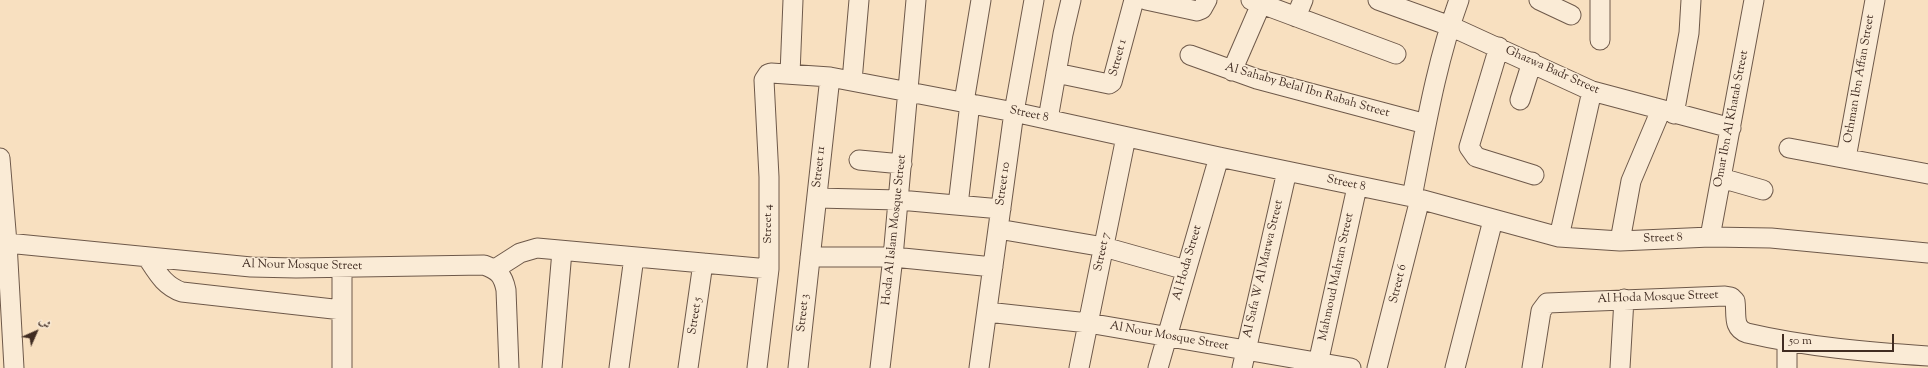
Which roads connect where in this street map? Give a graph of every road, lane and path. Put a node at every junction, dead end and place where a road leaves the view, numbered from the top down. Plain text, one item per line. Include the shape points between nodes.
1 (794, 0) edge
2 (859, 0) edge
3 (916, 0) edge
4 (981, 0) edge
5 (1034, 0) edge
6 (1071, 0) edge
7 (1134, 0) edge
8 (1146, 0) edge
9 (1207, 0) edge
10 (1378, 0) edge
11 (1459, 0) edge
12 (1539, 0) edge
13 (1600, 0) edge
14 (1691, 0) edge
15 (1754, 0) edge
16 (1875, 0) edge
17 (1256, 2) edge
18 (1300, 8) edge
19 (1571, 15) dead end
20 (1450, 26) junction
21 (1600, 40) dead end
22 (1498, 47) junction
23 (1396, 54) dead end
24 (1190, 55) dead end
25 (1532, 62) junction
26 (1232, 71) junction
27 (1056, 73) junction
28 (790, 74) junction
29 (766, 77) joint
30 (830, 77) junction
31 (852, 81) junction
32 (1592, 91) junction
33 (909, 92) junction
34 (1520, 100) dead end
35 (967, 103) junction
36 (1014, 112) junction
37 (1668, 112) junction
38 (1048, 119) junction
39 (1426, 124) junction
40 (1731, 128) junction
41 (1126, 137) junction
42 (1789, 148) dead end
43 (1219, 157) junction
44 (0, 158) edge
45 (1846, 158) junction
46 (859, 160) dead end
47 (902, 164) junction
48 (1287, 171) junction
49 (1928, 174) edge
50 (1534, 175) dead end
51 (1721, 178) junction
52 (1357, 187) junction
53 (1763, 190) dead end
54 (816, 198) junction
55 (1416, 198) junction
56 (899, 200) junction
57 (958, 205) junction
58 (1001, 209) junction
59 (1493, 220) junction
60 (998, 228) junction
61 (1559, 237) junction
62 (1710, 237) junction
63 (1620, 241) junction
64 (7, 243) junction
65 (1104, 247) junction
66 (562, 250) junction
67 (1928, 253) edge
68 (147, 257) junction
69 (634, 257) junction
70 (810, 257) junction
71 (893, 257) junction
72 (703, 263) junction
73 (993, 267) junction
74 (342, 268) junction
75 (495, 269) junction
76 (769, 269) junction
77 (1186, 270) junction
78 (1624, 299) junction
79 (342, 310) junction
80 (987, 312) junction
81 (1088, 323) junction
82 (1167, 336) junction
83 (1787, 343) junction
84 (1928, 356) edge
85 (1243, 359) edge
86 (1317, 365) edge
87 (14, 368) edge
88 (342, 368) edge
89 (508, 368) edge
90 (552, 368) edge
91 (619, 368) edge
92 (688, 368) edge
93 (757, 368) edge
94 (798, 368) edge
95 (880, 368) edge
96 (979, 368) edge
97 (1079, 368) edge
98 (1158, 368) edge
99 (1351, 368) edge
100 (1377, 368) edge
101 (1455, 368) edge
102 (1532, 368) edge
103 (1620, 368) edge
104 (1786, 368) edge

1 - 28 street
2 - 31 street
3 - 33 street, Hoda Al Islam Mosque Street
4 - 35 street
5 - 36 street, Street 10
6 - 27 street
7 - 27 street, Street 1 via 1112,82 1109,84
8 - 9 street via 1197,11 1202,9
10 - 20 street, Ghazwa Badr Street
11 - 20 street, Street 6
12 - 19 street
13 - 21 street
14 - 37 street via 1689,33
15 - 40 street, Omar Ibn Al Khatab Street
16 - 45 street, Othman Ibn Affan Street
17 - 18 street
17 - 26 street
18 - 23 street
20 - 22 street, Ghazwa Badr Street
20 - 39 street, Street 6
22 - 25 street, Ghazwa Badr Street
22 - 50 street via 1469,147 1476,157
24 - 26 street, Al Sahaby Belal Ibn Rabah Street
25 - 32 street, Ghazwa Badr Street
25 - 34 street
26 - 39 street, Al Sahaby Belal Ibn Rabah Street
27 - 38 street
28 - 29 street, Street 8 via 775,72
28 - 30 street, Street 8
29 - 76 street, Street 4
30 - 31 street, Street 8
30 - 54 street, Street 11
31 - 33 street, Street 8
32 - 37 street, Ghazwa Badr Street
32 - 61 street
33 - 35 street, Street 8
33 - 47 street, Hoda Al Islam Mosque Street
35 - 36 street, Street 8
35 - 57 street
36 - 38 street, Street 8
36 - 58 street, Street 10
37 - 40 street, Ghazwa Badr Street
37 - 63 street via 1632,181
38 - 41 street, Street 8
39 - 55 street, Street 6
40 - 51 street, Omar Ibn Al Khatab Street
41 - 43 street, Street 8
41 - 65 street, Street 7
42 - 45 street
43 - 48 street, Street 8
43 - 77 street, Al Hoda Street
44 - 64 street
45 - 49 street
46 - 47 street
47 - 56 street, Hoda Al Islam Mosque Street
48 - 52 street, Street 8
48 - 85 street, Al Safa W Al Marwa Street
51 - 53 street
51 - 62 street, Omar Ibn Al Khatab Street
52 - 55 street, Street 8
52 - 86 street, Mahmoud Mahran Street
54 - 56 street
54 - 70 street, Street 11
55 - 59 street, Street 8
55 - 100 street, Street 6
56 - 57 street
56 - 71 street, Hoda Al Islam Mosque Street
57 - 58 street
58 - 60 street, Street 10
59 - 61 street, Street 8
59 - 101 street
60 - 65 street
60 - 73 street, Street 10
61 - 63 street, Street 8
62 - 63 street, Street 8
62 - 67 street, Street 8 via 1771,238
64 - 68 street, Al Nour Mosque Street
64 - 87 street
65 - 77 street
65 - 81 street, Street 7
66 - 69 street
66 - 75 street via 528,250
66 - 90 street
68 - 74 street, Al Nour Mosque Street via 251,267
68 - 79 street via 166,284 182,292
69 - 72 street
69 - 91 street
70 - 71 street
70 - 94 street, Street 3
71 - 73 street
71 - 95 street, Hoda Al Islam Mosque Street
72 - 76 street
72 - 92 street, Street 5
73 - 80 street, Street 10
74 - 75 street, Al Nour Mosque Street via 484,265
74 - 79 street
75 - 89 street via 504,278 506,290
76 - 93 street, Street 4
77 - 82 street, Al Hoda Street
78 - 83 street, Al Hoda Mosque Street via 1731,297 1735,301 1737,327 1741,331
78 - 102 street, Al Hoda Mosque Street via 1547,303 1541,311
78 - 103 street
79 - 88 street
80 - 81 street, Al Nour Mosque Street
80 - 96 street, Street 10
81 - 82 street, Al Nour Mosque Street
81 - 97 street, Street 7
82 - 85 street, Al Nour Mosque Street
82 - 98 street, Al Hoda Street
83 - 84 street, Al Hoda Mosque Street
83 - 104 street
85 - 86 street, Al Nour Mosque Street
86 - 99 street, Al Nour Mosque Street

